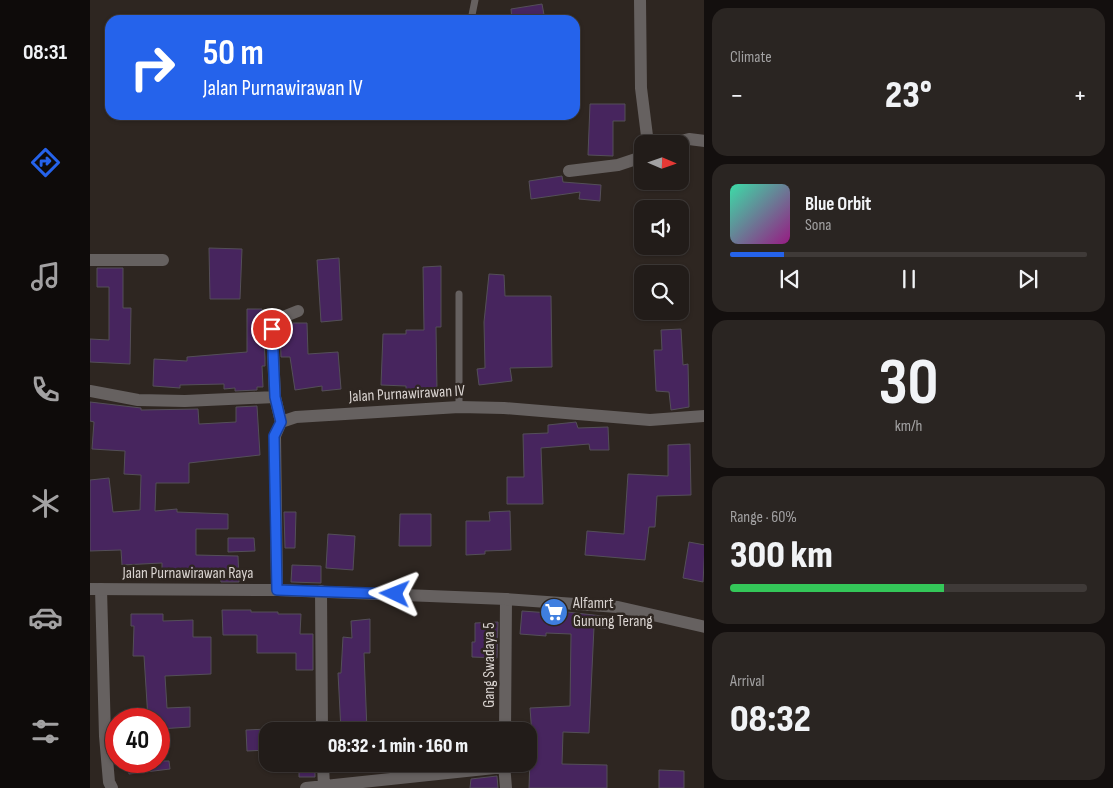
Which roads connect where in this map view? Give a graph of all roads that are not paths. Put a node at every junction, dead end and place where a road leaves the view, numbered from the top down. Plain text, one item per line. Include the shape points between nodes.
1 (475, 0) edge
2 (640, 0) edge
3 (472, 15) edge
4 (647, 135) edge
5 (689, 139) edge
6 (704, 141) edge
7 (634, 160) edge
8 (569, 171) dead end
9 (90, 260) edge
10 (164, 260) dead end
11 (459, 294) dead end
12 (298, 310) dead end
13 (90, 392) edge
14 (275, 397) junction
15 (459, 408) junction
16 (704, 416) edge
17 (281, 422) junction
18 (96, 589) edge
19 (277, 590) junction
20 (320, 591) junction
21 (506, 600) junction
22 (704, 626) edge
23 (322, 722) edge
24 (505, 722) edge
25 (323, 772) edge
26 (447, 772) edge
27 (505, 772) edge
28 (324, 787) edge
29 (112, 788) edge
30 (306, 788) edge
31 (506, 788) edge

1 - 3 lane
2 - 4 street via 640,88
5 - 6 street
7 - 8 street via 618,165
9 - 10 street
11 - 15 lane
12 - 14 street via 273,321
13 - 14 street via 138,400
14 - 17 street
15 - 16 street, Jalan Purnawirawan IV via 504,408 650,420
15 - 17 street, Jalan Purnawirawan IV via 296,417
17 - 19 street via 274,436
18 - 19 street, Jalan Purnawirawan Raya
18 - 29 street via 105,736
19 - 20 street, Jalan Purnawirawan Raya
20 - 21 street, Jalan Purnawirawan Raya
20 - 23 street
21 - 22 street, Jalan Purnawirawan Raya via 618,607
21 - 24 street, Gang Swadaya 5
25 - 28 street
26 - 28 street
27 - 31 street
28 - 30 street

